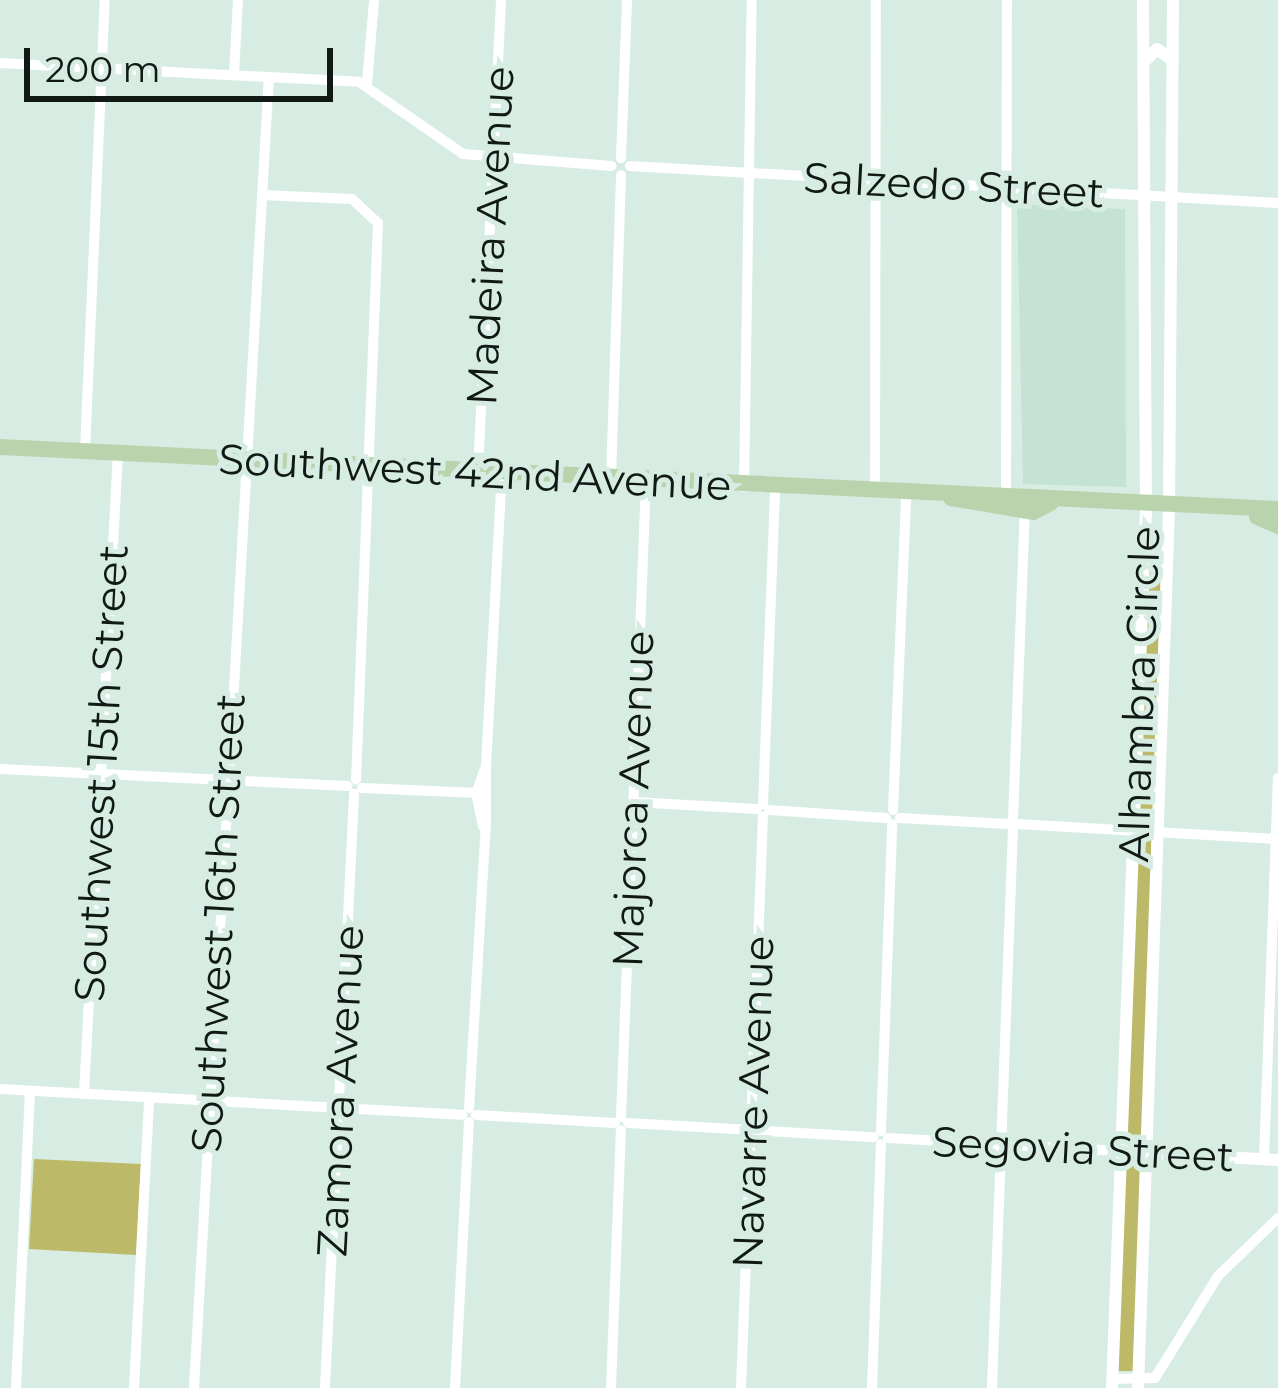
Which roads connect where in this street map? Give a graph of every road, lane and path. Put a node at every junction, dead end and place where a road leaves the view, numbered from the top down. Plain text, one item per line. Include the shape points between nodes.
1 (105, 0) edge
2 (238, 0) edge
3 (374, 0) edge
4 (501, 0) edge
5 (627, 0) edge
6 (752, 0) edge
7 (876, 0) edge
8 (1007, 0) edge
9 (1143, 0) edge
10 (1173, 0) edge
11 (1143, 19) junction
12 (1173, 21) junction
13 (1174, 60) junction
14 (1144, 62) junction
15 (0, 64) edge
16 (101, 68) junction
17 (234, 74) junction
18 (269, 77) junction
19 (367, 84) junction
20 (493, 158) junction
21 (621, 166) junction
22 (748, 173) junction
23 (877, 180) junction
24 (1007, 188) junction
25 (262, 195) junction
26 (1143, 196) junction
27 (1174, 197) junction
28 (1278, 203) edge
29 (1172, 334) junction
30 (1145, 338) junction
31 (1145, 370) junction
32 (1172, 370) junction
33 (0, 447) edge
34 (85, 451) junction
35 (118, 452) junction
36 (243, 458) junction
37 (367, 466) junction
38 (478, 471) junction
39 (502, 472) junction
40 (611, 479) junction
41 (646, 481) junction
42 (744, 487) junction
43 (775, 488) junction
44 (875, 493) junction
45 (1006, 493) junction
46 (906, 495) junction
47 (951, 498) junction
48 (1051, 503) junction
49 (968, 508) junction
50 (1278, 509) edge
51 (1146, 510) junction
52 (1169, 511) junction
53 (1025, 512) junction
54 (1269, 522) edge
55 (0, 769) edge
56 (101, 773) junction
57 (1278, 778) edge
58 (226, 779) junction
59 (355, 787) junction
60 (480, 793) junction
61 (633, 802) junction
62 (763, 810) junction
63 (893, 817) junction
64 (1013, 824) junction
65 (1134, 830) junction
66 (1158, 832) junction
67 (1277, 838) edge
68 (0, 1089) edge
69 (30, 1091) junction
70 (84, 1094) junction
71 (148, 1097) junction
72 (209, 1100) junction
73 (339, 1107) junction
74 (469, 1115) junction
75 (621, 1123) junction
76 (752, 1130) junction
77 (881, 1138) junction
78 (1001, 1144) junction
79 (1120, 1151) junction
80 (1147, 1152) junction
81 (1271, 1159) edge
82 (1278, 1218) edge
83 (1112, 1384) edge
84 (1138, 1384) edge
85 (16, 1388) edge
86 (134, 1388) edge
87 (194, 1388) edge
88 (325, 1388) edge
89 (455, 1388) edge
90 (611, 1388) edge
91 (742, 1388) edge
92 (872, 1388) edge
93 (992, 1388) edge

1 - 16 street
2 - 17 street
3 - 19 street
4 - 20 street, Madeira Avenue
5 - 21 street
6 - 22 street
7 - 23 street
8 - 24 street
9 - 11 street, Alhambra Circle
10 - 12 street, Alhambra Circle
11 - 12 street via 1160,32
11 - 14 street, Alhambra Circle
12 - 13 street, Alhambra Circle
13 - 14 street via 1157,50
13 - 27 street, Alhambra Circle
14 - 26 street, Alhambra Circle
15 - 16 street
16 - 17 street
16 - 34 street
17 - 18 street
18 - 19 street
18 - 25 street, Southwest 16th Street
19 - 20 street, Salzedo Street via 446,146
20 - 21 street, Salzedo Street
20 - 38 street, Madeira Avenue
21 - 22 street, Salzedo Street
21 - 40 street
22 - 23 street, Salzedo Street
22 - 42 street
23 - 24 street, Salzedo Street
23 - 44 street
24 - 26 street, Salzedo Street
24 - 45 street
25 - 36 street, Southwest 16th Street
25 - 37 street, Zamora Avenue via 370,207
26 - 27 street, Salzedo Street
26 - 30 street, Alhambra Circle
27 - 28 street, Salzedo Street
27 - 29 street, Alhambra Circle
29 - 30 street via 1158,345
29 - 32 street, Alhambra Circle
30 - 31 street, Alhambra Circle
31 - 32 street
31 - 51 street, Alhambra Circle
32 - 52 street, Alhambra Circle
33 - 34 main road, Southwest 42nd Avenue
34 - 35 main road, Southwest 42nd Avenue
35 - 36 main road, Southwest 42nd Avenue
35 - 56 street, Southwest 15th Street
36 - 37 main road, Southwest 42nd Avenue
36 - 58 street, Southwest 16th Street
37 - 38 main road, Southwest 42nd Avenue
37 - 59 street, Zamora Avenue
38 - 39 main road, Southwest 42nd Avenue
39 - 40 main road, Southwest 42nd Avenue
39 - 60 street
40 - 41 main road, Southwest 42nd Avenue
41 - 42 main road, Southwest 42nd Avenue
41 - 61 street, Majorca Avenue
42 - 43 main road, Southwest 42nd Avenue
43 - 44 main road, Southwest 42nd Avenue
43 - 62 street, Navarre Avenue
44 - 46 main road, Southwest 42nd Avenue
45 - 47 main road, Southwest 42nd Avenue
45 - 48 main road, Southwest 42nd Avenue
45 - 49 main road
46 - 47 main road, Southwest 42nd Avenue
46 - 63 street
47 - 49 main road, Southwest 42nd Avenue
48 - 51 main road, Southwest 42nd Avenue
48 - 53 main road, Southwest 42nd Avenue
49 - 53 main road, Southwest 42nd Avenue
50 - 54 main road, Southwest 42nd Avenue
51 - 52 main road, Southwest 42nd Avenue
51 - 65 street, Alhambra Circle
52 - 54 main road, Southwest 42nd Avenue
52 - 66 street, Alhambra Circle
53 - 64 street
55 - 56 street
56 - 58 street
56 - 70 street, Southwest 15th Street
57 - 67 street
58 - 59 street
58 - 72 street, Southwest 16th Street
59 - 60 street
59 - 73 street, Zamora Avenue
60 - 74 street
61 - 62 street
61 - 75 street, Majorca Avenue
62 - 63 street
62 - 76 street, Navarre Avenue
63 - 64 street
63 - 77 street
64 - 65 street
64 - 78 street
65 - 66 street
65 - 79 street, Alhambra Circle
66 - 67 street
66 - 80 street, Alhambra Circle
67 - 81 street
68 - 69 street, Segovia Street
69 - 70 street, Segovia Street
69 - 85 street
70 - 71 street, Segovia Street
71 - 72 street, Segovia Street
71 - 86 street
72 - 73 street, Segovia Street
72 - 87 street, Southwest 16th Street
73 - 74 street, Segovia Street
73 - 88 street, Zamora Avenue
74 - 75 street, Segovia Street
74 - 89 street
75 - 76 street, Segovia Street
75 - 90 street, Majorca Avenue
76 - 77 street, Segovia Street
76 - 91 street, Navarre Avenue
77 - 78 street, Segovia Street
77 - 92 street
78 - 79 street, Segovia Street
78 - 93 street
79 - 80 street, Segovia Street
79 - 83 street, Alhambra Circle
80 - 81 street, Segovia Street
80 - 84 street, Alhambra Circle
82 - 84 street via 1218,1276 1162,1367
83 - 84 street

